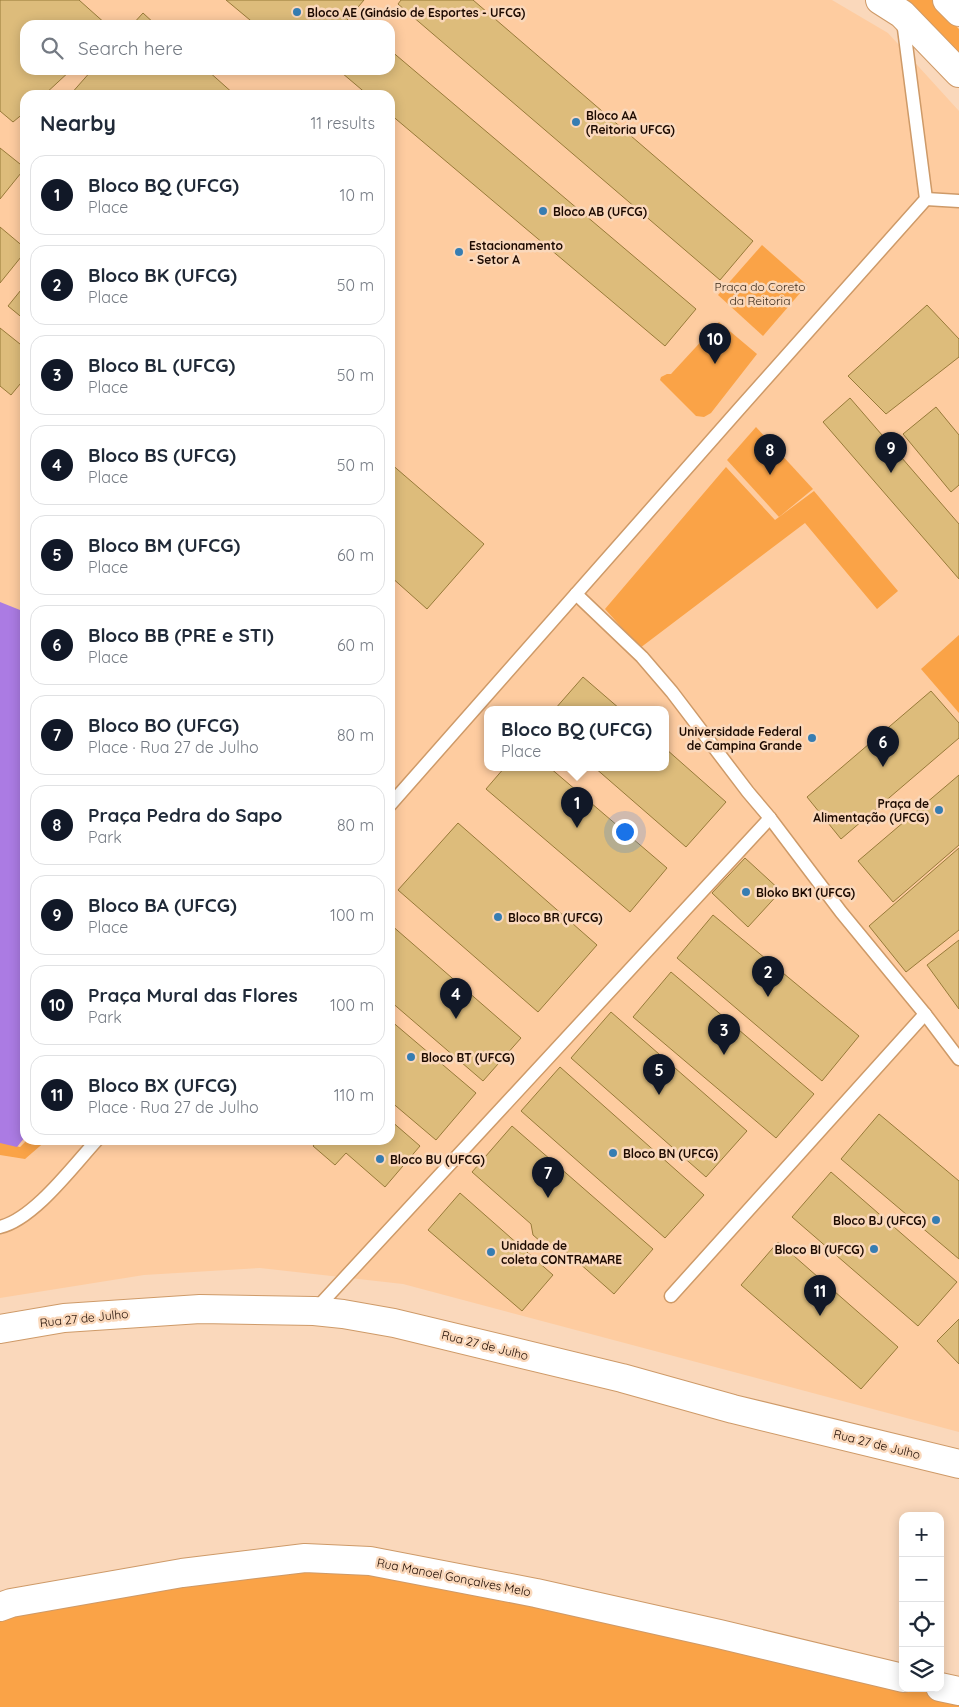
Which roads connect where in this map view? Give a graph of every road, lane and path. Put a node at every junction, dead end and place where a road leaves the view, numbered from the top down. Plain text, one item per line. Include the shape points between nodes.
1 (947, 0) edge
2 (891, 7) edge
3 (959, 12) edge
4 (959, 73) edge
5 (926, 199) junction
6 (959, 201) edge
7 (576, 594) junction
8 (395, 800) edge
9 (770, 818) junction
10 (924, 1014) junction
11 (959, 1059) edge
12 (92, 1145) edge
13 (0, 1227) edge
14 (671, 1296) dead end
15 (314, 1311) junction
16 (0, 1328) edge
17 (959, 1464) edge
18 (0, 1607) edge
19 (899, 1677) edge
20 (944, 1688) edge
21 (959, 1691) edge

1 - 3 street
2 - 4 street
2 - 5 lane
5 - 6 lane
5 - 7 lane
7 - 8 lane
7 - 9 lane via 642,657
9 - 10 lane
9 - 15 lane
10 - 11 lane
10 - 14 lane
12 - 13 lane via 31,1210
15 - 16 street, Rua 27 de Julho via 200,1309 64,1318
15 - 17 street, Rua 27 de Julho via 394,1323
18 - 19 street, Rua Manoel Gonçalves Melo via 182,1573 305,1558 370,1560 719,1634
20 - 21 street

